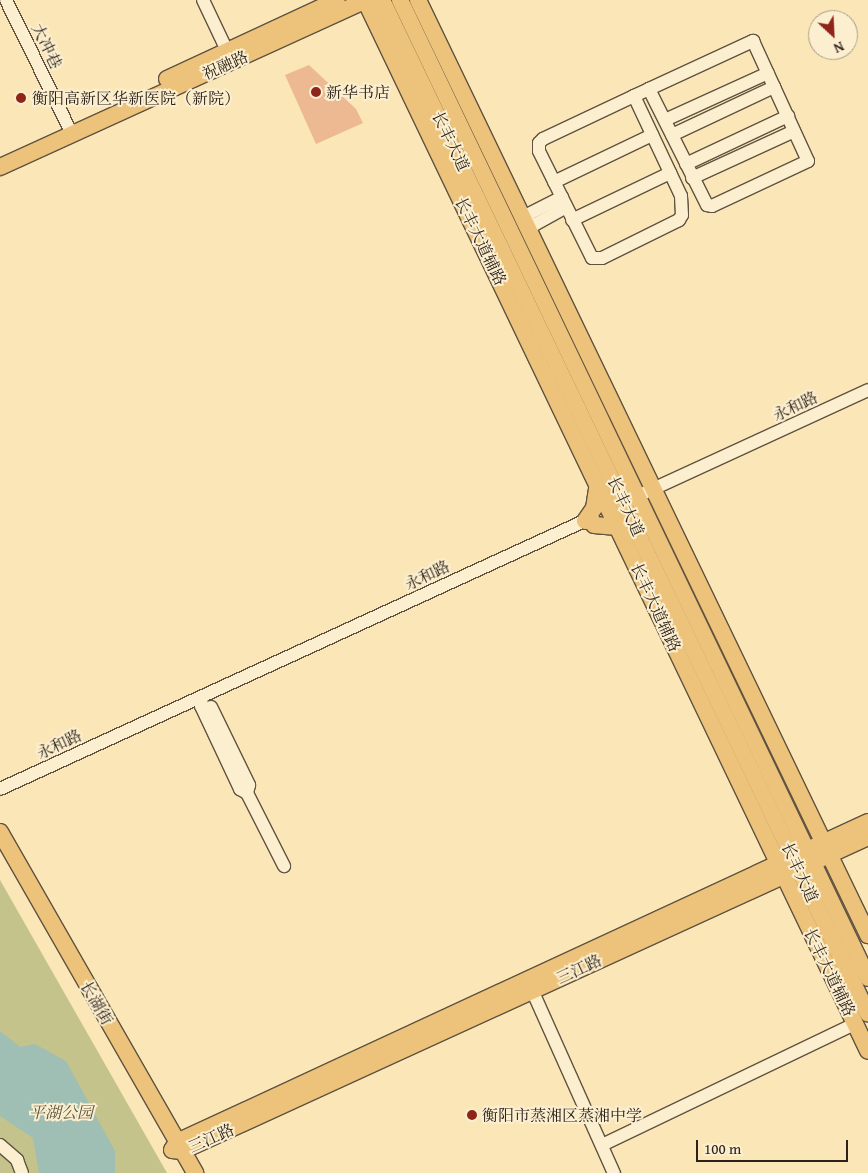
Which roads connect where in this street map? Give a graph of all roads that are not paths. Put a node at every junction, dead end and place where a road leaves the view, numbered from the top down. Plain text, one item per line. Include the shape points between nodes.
1 (6, 0) edge
2 (202, 0) edge
3 (366, 0) edge
4 (382, 0) edge
5 (400, 0) edge
6 (338, 3) edge
7 (421, 3) edge
8 (375, 20) junction
9 (395, 27) junction
10 (229, 56) junction
11 (768, 72) junction
12 (774, 87) junction
13 (650, 89) junction
14 (634, 96) junction
15 (788, 116) junction
16 (664, 120) junction
17 (70, 129) junction
18 (794, 131) junction
19 (652, 135) junction
20 (672, 135) junction
21 (0, 156) edge
22 (686, 164) junction
23 (0, 166) edge
24 (670, 173) junction
25 (692, 178) junction
26 (554, 182) junction
27 (564, 202) junction
28 (572, 220) junction
29 (511, 230) junction
30 (548, 341) junction
31 (532, 349) junction
32 (868, 390) edge
33 (868, 400) edge
34 (598, 484) junction
35 (655, 493) junction
36 (625, 509) junction
37 (589, 523) junction
38 (204, 701) junction
39 (0, 789) edge
40 (0, 798) edge
41 (868, 822) edge
42 (0, 832) edge
43 (868, 837) edge
44 (0, 848) edge
45 (826, 848) junction
46 (795, 862) junction
47 (284, 866) dead end
48 (868, 935) edge
49 (868, 978) edge
50 (532, 990) junction
51 (868, 1014) edge
52 (855, 1024) junction
53 (868, 1051) edge
54 (0, 1145) edge
55 (602, 1145) junction
56 (177, 1148) junction
57 (22, 1173) edge
58 (185, 1173) edge
59 (195, 1173) edge
60 (614, 1173) edge

1 - 17 street, 大冲巷
2 - 10 street
3 - 6 main road, 祝融路
3 - 8 main road, 长丰大道辅路
4 - 9 main road, 长丰大道
5 - 29 main road, 长丰大道
6 - 8 main road
6 - 10 main road, 祝融路
7 - 29 main road
8 - 9 main road
8 - 31 main road, 长丰大道辅路
9 - 29 main road, 长丰大道
10 - 17 main road, 祝融路
11 - 12 street
11 - 13 street via 753,41
11 - 16 street
12 - 15 street
12 - 20 street
13 - 14 street
13 - 16 street
14 - 19 street
14 - 26 street via 542,139 540,151
15 - 18 street
15 - 22 street
16 - 20 street
17 - 21 main road, 祝融路
17 - 23 main road, 祝融路
18 - 25 street
18 - 25 street via 808,161 712,206 703,200
19 - 24 street
19 - 26 street
20 - 22 street
22 - 25 street
24 - 28 street
24 - 28 street via 683,206 679,220 602,258 592,258
26 - 27 street
27 - 28 street
27 - 29 street via 534,225
29 - 30 main road, 长丰大道
29 - 35 main road
29 - 36 main road, 长丰大道
30 - 31 main road
30 - 36 main road, 长丰大道
31 - 34 main road, 长丰大道辅路
32 - 35 street, 永和路
33 - 35 street, 永和路
34 - 36 main road, 长丰大道辅路
34 - 37 main road
35 - 36 street, 永和路
35 - 45 main road
36 - 37 main road
36 - 46 main road, 长丰大道
36 - 46 main road, 长丰大道辅路
36 - 46 main road, 长丰大道 via 637,528
37 - 38 street, 永和路
38 - 39 street, 永和路
38 - 40 street, 永和路
38 - 47 street via 240,789 247,793
41 - 45 main road, 三江路
42 - 56 main road, 长湖街
43 - 45 main road, 三江路
44 - 56 main road, 长湖街
45 - 46 main road, 三江路
45 - 48 main road
46 - 49 main road, 长丰大道
46 - 50 main road, 三江路
46 - 51 main road, 长丰大道
46 - 52 main road, 长丰大道辅路
46 - 56 main road, 三江路
50 - 55 street
50 - 56 main road, 三江路
52 - 53 main road, 长丰大道辅路
52 - 55 street
54 - 57 street via 17,1160
55 - 60 street
56 - 58 main road, 长湖街
56 - 59 main road, 长湖街

